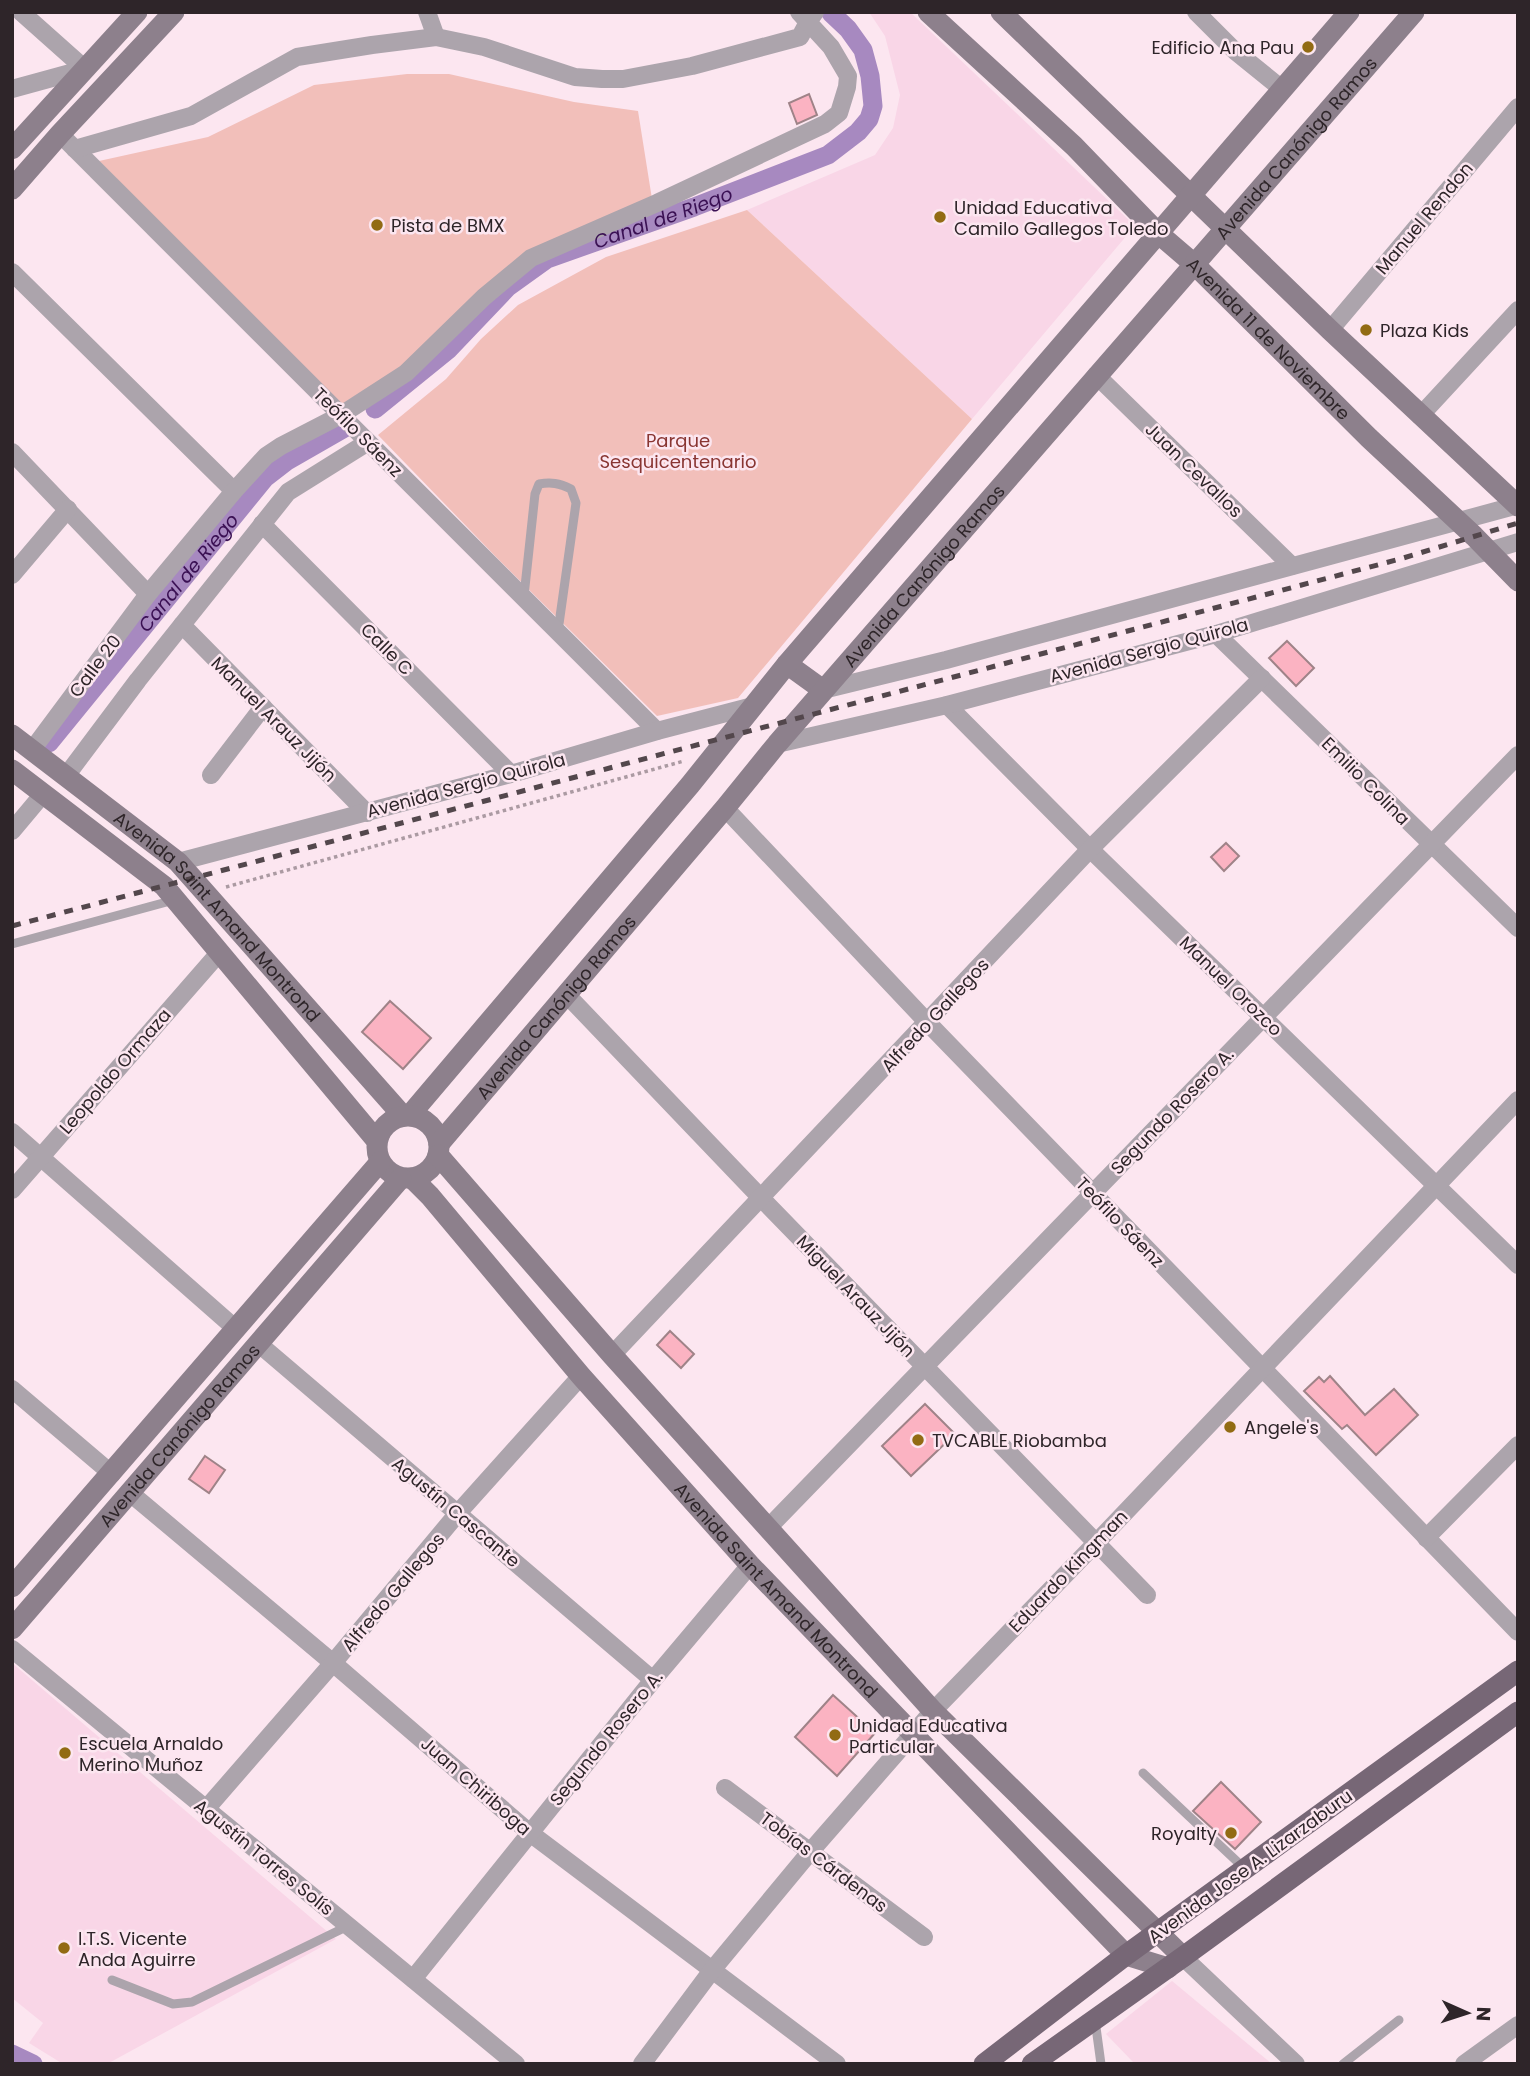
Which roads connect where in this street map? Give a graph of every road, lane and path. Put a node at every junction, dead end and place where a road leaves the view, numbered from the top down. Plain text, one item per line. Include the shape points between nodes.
1 (21, 12) edge
2 (137, 12) edge
3 (174, 12) edge
4 (427, 12) edge
5 (928, 12) edge
6 (1001, 12) edge
7 (1196, 12) edge
8 (1349, 12) edge
9 (1414, 12) edge
10 (807, 16) edge
11 (436, 37) junction
12 (85, 69) junction
13 (12, 89) edge
14 (1282, 89) junction
15 (1518, 107) edge
16 (68, 141) junction
17 (12, 149) edge
18 (12, 189) edge
19 (1190, 195) junction
20 (1226, 229) junction
21 (1159, 234) junction
22 (1194, 264) junction
23 (12, 272) edge
24 (1518, 310) edge
25 (1330, 330) junction
26 (1096, 375) junction
27 (341, 415) junction
28 (1420, 416) junction
29 (368, 442) junction
30 (12, 452) edge
31 (234, 491) junction
32 (1517, 505) edge
33 (68, 509) junction
34 (1458, 521) junction
35 (262, 524) junction
36 (1518, 542) edge
37 (1490, 552) junction
38 (1292, 566) junction
39 (12, 575) edge
40 (1518, 581) edge
41 (148, 594) junction
42 (524, 598) junction
43 (182, 625) junction
44 (558, 632) junction
45 (1216, 634) junction
46 (787, 664) junction
47 (1262, 678) junction
48 (824, 690) junction
49 (947, 705) junction
50 (753, 706) junction
51 (263, 707) junction
52 (657, 731) junction
53 (12, 735) edge
54 (777, 744) junction
55 (32, 750) junction
56 (714, 754) junction
57 (1518, 755) edge
58 (12, 770) edge
59 (511, 774) junction
60 (211, 775) dead end
61 (66, 776) junction
62 (43, 794) junction
63 (725, 808) junction
64 (367, 813) junction
65 (12, 831) edge
66 (1431, 845) junction
67 (1090, 849) junction
68 (178, 862) junction
69 (207, 893) junction
70 (176, 899) junction
71 (1518, 928) edge
72 (12, 944) edge
73 (219, 953) junction
74 (566, 994) junction
75 (1263, 1017) junction
76 (928, 1023) junction
77 (1518, 1100) edge
78 (406, 1115) junction
79 (12, 1132) edge
80 (439, 1149) junction
81 (378, 1151) junction
82 (40, 1157) junction
83 (407, 1178) junction
84 (1435, 1185) junction
85 (12, 1190) edge
86 (1092, 1193) junction
87 (761, 1198) junction
88 (1518, 1265) edge
89 (236, 1329) junction
90 (259, 1344) junction
91 (612, 1355) junction
92 (924, 1366) junction
93 (1263, 1368) junction
94 (581, 1376) junction
95 (12, 1389) edge
96 (1518, 1445) edge
97 (112, 1474) junction
98 (129, 1492) junction
99 (458, 1513) junction
100 (768, 1528) junction
101 (1426, 1538) junction
102 (1096, 1543) junction
103 (750, 1565) junction
104 (12, 1587) edge
105 (1147, 1595) dead end
106 (12, 1629) edge
107 (1518, 1632) edge
108 (12, 1649) edge
109 (333, 1663) junction
110 (1518, 1671) edge
111 (653, 1680) junction
112 (933, 1711) junction
113 (1518, 1712) edge
114 (913, 1733) junction
115 (1143, 1773) dead end
116 (725, 1788) dead end
117 (206, 1809) junction
118 (530, 1833) junction
119 (810, 1852) junction
120 (1246, 1870) junction
121 (348, 1926) junction
122 (1158, 1934) junction
123 (924, 1937) dead end
124 (1126, 1955) junction
125 (1176, 1962) junction
126 (713, 1969) junction
127 (413, 1979) junction
128 (112, 1980) dead end
129 (1095, 2019) junction
130 (1399, 2020) dead end
131 (1518, 2025) edge
132 (516, 2064) edge
133 (642, 2064) edge
134 (837, 2064) edge
135 (984, 2064) edge
136 (1032, 2064) edge
137 (1101, 2064) edge
138 (1296, 2064) edge
139 (1343, 2064) edge
140 (1464, 2064) edge

1 - 12 street
2 - 12 main road
3 - 16 main road
4 - 11 street
5 - 21 main road, Avenida 11 de Noviembre via 1073,146
6 - 19 main road
7 - 14 street
8 - 14 main road, Avenida Canónigo Ramos
9 - 20 main road, Avenida Canónigo Ramos
10 - 11 street via 800,37 623,79 575,78 484,47
10 - 27 street, Calle 20 via 848,76 839,113 825,124 681,192 531,258 406,373
11 - 16 street via 297,57 191,116
12 - 13 street
12 - 17 main road
14 - 19 main road, Avenida Canónigo Ramos
15 - 25 street, Manuel Rendon
16 - 18 main road
16 - 27 street, Teófilo Sáenz
19 - 20 main road
19 - 21 main road, Avenida Canónigo Ramos
20 - 22 main road, Avenida Canónigo Ramos
20 - 25 main road
21 - 22 main road, Avenida 11 de Noviembre
21 - 46 main road, Avenida Canónigo Ramos
22 - 26 main road, Avenida Canónigo Ramos
22 - 34 main road, Avenida 11 de Noviembre
23 - 31 street
24 - 28 street
25 - 28 main road
26 - 38 street, Juan Cevallos
26 - 48 main road, Avenida Canónigo Ramos
27 - 29 street, Teófilo Sáenz
27 - 31 street, Calle 20 via 266,456
28 - 32 main road
29 - 35 street via 288,492
29 - 42 street, Teófilo Sáenz
30 - 33 street
31 - 41 street, Calle 20
32 - 34 street
33 - 39 street
33 - 41 street
34 - 37 main road, Avenida 11 de Noviembre
34 - 38 street
35 - 43 street
35 - 59 street, Calle C
36 - 37 street, Avenida Sergio Quirola
37 - 40 main road, Avenida 11 de Noviembre
37 - 45 street, Avenida Sergio Quirola
38 - 48 street
41 - 55 street, Calle 20
42 - 44 street, Teófilo Sáenz
42 - 44 lane via 535,494 539,484 561,484 570,489 576,503
43 - 51 street, Manuel Arauz Jijón
43 - 61 street
44 - 52 street, Teófilo Sáenz
45 - 47 street, Emilio Colina
45 - 49 street, Avenida Sergio Quirola
46 - 48 main road
46 - 50 main road, Avenida Canónigo Ramos
47 - 66 street, Emilio Colina
47 - 67 street, Alfredo Gallegos
48 - 54 main road, Avenida Canónigo Ramos
49 - 54 street, Avenida Sergio Quirola
49 - 67 street, Manuel Orozco
50 - 52 street, Avenida Sergio Quirola
50 - 56 main road, Avenida Canónigo Ramos
51 - 60 street
51 - 64 street, Manuel Arauz Jijón
52 - 59 street, Avenida Sergio Quirola
53 - 55 main road, Avenida Saint Amand Montrond
54 - 63 main road, Avenida Canónigo Ramos
55 - 61 main road, Avenida Saint Amand Montrond
56 - 69 path
56 - 78 main road, Avenida Canónigo Ramos
57 - 66 street, Segundo Rosero A.
58 - 62 main road, Avenida Saint Amand Montrond
59 - 64 street, Avenida Sergio Quirola
61 - 68 main road, Avenida Saint Amand Montrond
62 - 65 street
62 - 70 main road, Avenida Saint Amand Montrond
63 - 74 main road, Avenida Canónigo Ramos
63 - 76 street, Teófilo Sáenz
64 - 68 street, Avenida Sergio Quirola
66 - 71 street, Emilio Colina
66 - 75 street, Segundo Rosero A.
67 - 75 street, Manuel Orozco
67 - 76 street, Alfredo Gallegos
68 - 69 main road, Avenida Saint Amand Montrond
69 - 78 main road, Avenida Saint Amand Montrond
70 - 72 lane
70 - 73 main road, Avenida Saint Amand Montrond
73 - 81 main road, Avenida Saint Amand Montrond
73 - 82 street, Leopoldo Ormaza
74 - 80 main road, Avenida Canónigo Ramos
74 - 87 street, Miguel Arauz Jijón
75 - 84 street, Manuel Orozco
75 - 86 street, Segundo Rosero A.
76 - 86 street, Teófilo Sáenz
76 - 87 street, Alfredo Gallegos
77 - 84 street, Eduardo Kingman
78 - 80 main road via 429,1124 438,1136
78 - 81 main road, Avenida Canónigo Ramos via 386,1124
79 - 82 street
80 - 83 main road, Avenida Canónigo Ramos via 426,1173
80 - 91 main road, Avenida Saint Amand Montrond
81 - 83 main road via 392,1174
81 - 89 main road, Avenida Canónigo Ramos
82 - 85 street, Leopoldo Ormaza
82 - 89 street
83 - 90 main road, Avenida Canónigo Ramos
83 - 94 main road, Avenida Saint Amand Montrond via 430,1196
84 - 88 street, Manuel Orozco
84 - 93 street, Eduardo Kingman
86 - 92 street, Segundo Rosero A.
86 - 93 street, Teófilo Sáenz
87 - 91 street, Alfredo Gallegos
87 - 92 street, Miguel Arauz Jijón
89 - 97 main road, Avenida Canónigo Ramos
90 - 98 main road, Avenida Canónigo Ramos
90 - 99 street, Agustín Cascante
91 - 100 main road, Avenida Saint Amand Montrond
92 - 100 street, Segundo Rosero A.
92 - 102 street, Miguel Arauz Jijón
93 - 101 street, Teófilo Sáenz
93 - 102 street, Eduardo Kingman
94 - 99 street, Alfredo Gallegos
94 - 103 main road, Avenida Saint Amand Montrond
95 - 97 street
96 - 101 street
97 - 104 main road, Avenida Canónigo Ramos
98 - 106 main road, Avenida Canónigo Ramos
98 - 109 street, Juan Chiriboga
99 - 109 street, Alfredo Gallegos
99 - 111 street, Agustín Cascante
100 - 112 main road, Avenida Saint Amand Montrond
101 - 107 street, Teófilo Sáenz
102 - 105 street, Miguel Arauz Jijón
102 - 112 street, Eduardo Kingman
103 - 111 street, Segundo Rosero A.
103 - 114 main road, Avenida Saint Amand Montrond
108 - 117 street, Agustín Torres Solís
109 - 117 street, Alfredo Gallegos
109 - 118 street, Juan Chiriboga
110 - 120 main road, Avenida Jose A. Lizarzaburu
111 - 118 street, Segundo Rosero A.
112 - 114 street, Eduardo Kingman
112 - 122 main road, Avenida Saint Amand Montrond
113 - 125 main road, Avenida Jose A. Lizarzaburu
114 - 119 street, Eduardo Kingman
114 - 124 main road, Avenida Saint Amand Montrond
115 - 120 lane
116 - 119 street, Tobías Cárdenas
117 - 121 street, Agustín Torres Solís
118 - 126 street, Juan Chiriboga
118 - 127 street, Segundo Rosero A.
119 - 123 street, Tobías Cárdenas
119 - 126 street, Eduardo Kingman
120 - 122 main road, Avenida Jose A. Lizarzaburu
121 - 127 street, Agustín Torres Solís
121 - 128 lane via 192,2003 173,2004
122 - 124 main road, Avenida Jose A. Lizarzaburu
122 - 125 main road, Avenida Saint Amand Montrond
124 - 125 main road, Avenida Saint Amand Montrond
124 - 135 main road, Avenida Jose A. Lizarzaburu
125 - 129 main road, Avenida Jose A. Lizarzaburu
125 - 138 street via 1204,1978
126 - 133 street, Eduardo Kingman
126 - 134 street, Juan Chiriboga
127 - 132 street, Agustín Torres Solís
129 - 136 main road, Avenida Jose A. Lizarzaburu
129 - 137 lane
130 - 139 lane
131 - 140 street

